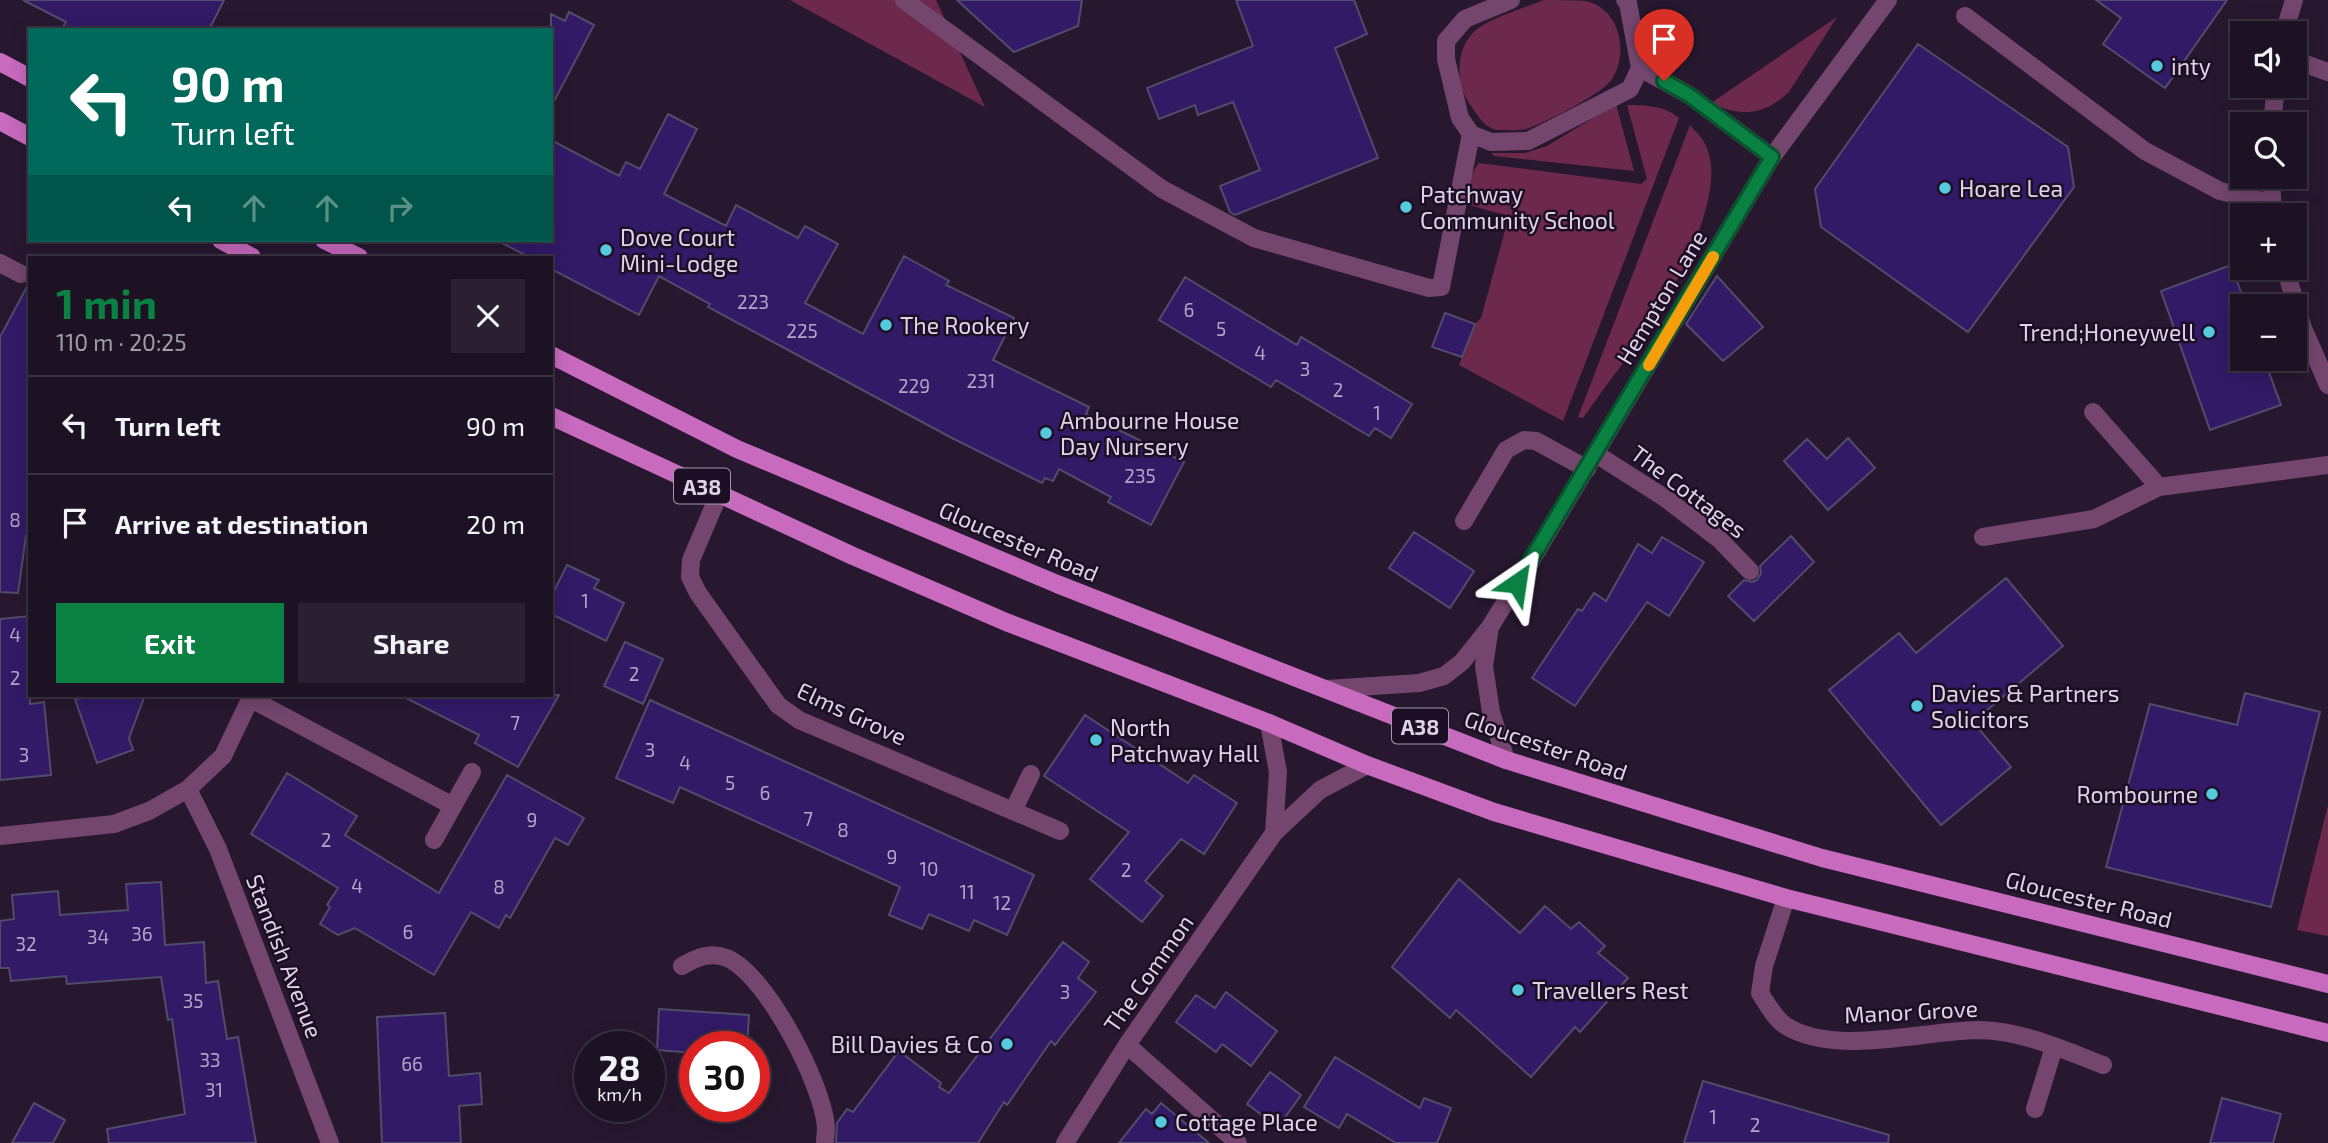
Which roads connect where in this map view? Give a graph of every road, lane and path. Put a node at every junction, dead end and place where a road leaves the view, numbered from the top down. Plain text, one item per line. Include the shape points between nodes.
1 (904, 0) edge
2 (1511, 0) edge
3 (1625, 0) edge
4 (1888, 0) edge
5 (2294, 0) edge
6 (1965, 16) dead end
7 (2288, 21) edge
8 (0, 62) edge
9 (2307, 65) edge
10 (1640, 68) junction
11 (2328, 72) edge
12 (28, 77) edge
13 (0, 121) edge
14 (1471, 134) junction
15 (28, 136) edge
16 (1772, 157) junction
17 (2255, 203) edge
18 (225, 242) edge
19 (328, 242) edge
20 (250, 256) edge
21 (357, 256) edge
22 (0, 263) edge
23 (20, 274) dead end
24 (2289, 280) edge
25 (553, 356) edge
26 (2328, 385) edge
27 (2093, 412) dead end
28 (553, 417) edge
29 (1591, 461) junction
30 (2328, 466) edge
31 (2159, 487) junction
32 (719, 494) junction
33 (1464, 521) dead end
34 (1983, 537) dead end
35 (1750, 570) dead end
36 (1490, 627) junction
37 (1327, 689) junction
38 (252, 697) edge
39 (1269, 723) junction
40 (1506, 760) junction
41 (1367, 765) junction
42 (472, 772) dead end
43 (1031, 774) dead end
44 (188, 789) junction
45 (453, 806) junction
46 (1014, 809) junction
47 (1060, 831) dead end
48 (1275, 833) junction
49 (0, 836) edge
50 (434, 839) dead end
51 (1786, 898) junction
52 (682, 966) dead end
53 (2328, 984) edge
54 (2328, 1034) edge
55 (1127, 1045) junction
56 (2053, 1047) junction
57 (2103, 1065) dead end
58 (2035, 1108) dead end
59 (330, 1143) edge
60 (825, 1143) edge
61 (1065, 1143) edge
62 (1238, 1143) edge

1 - 14 street via 1161,189 1254,239 1429,288 1441,287
2 - 14 street via 1465,19 1447,41 1446,59 1460,118
3 - 10 street
4 - 16 street, Hempton Lane
5 - 7 street
6 - 17 street via 2145,151 2220,191
8 - 12 main road
9 - 11 street
10 - 14 street via 1630,89 1528,141 1491,142
10 - 16 street via 1689,95
13 - 15 main road
16 - 29 street, Hempton Lane
18 - 20 main road
19 - 21 main road
22 - 23 street
24 - 26 street
25 - 37 main road, Gloucester Road / A38 via 737,449 1057,584
27 - 31 street
28 - 32 main road, A38
29 - 33 street, The Cottages via 1524,440 1506,450
29 - 35 street, The Cottages via 1665,498 1719,539
29 - 36 street, Hempton Lane
30 - 31 street
31 - 34 street via 2094,519
32 - 39 main road, A38 via 1006,622
32 - 46 street, Elms Grove via 691,560 690,577 778,705 838,738
36 - 37 street, Hempton Lane via 1462,662 1444,676 1419,683
36 - 40 street, Hempton Lane via 1484,666 1491,712
37 - 40 main road, Gloucester Road / A38
38 - 44 street via 223,756
38 - 45 street
39 - 41 main road, A38
39 - 48 street via 1278,772
40 - 53 main road, Gloucester Road / A38 via 1822,858
41 - 48 street, The Common via 1321,790
41 - 51 main road, A38 via 1494,812
42 - 45 street
43 - 46 street
44 - 49 street via 114,824
44 - 59 street, Standish Avenue via 218,849
45 - 50 street
46 - 47 street, Elms Grove
48 - 55 street, The Common
51 - 54 main road, A38
51 - 56 street, Manor Grove via 1760,993 1784,1025 1810,1037 1855,1040 1981,1030 2027,1037
52 - 60 street via 703,955 727,958 759,983 793,1038 820,1100
55 - 61 street, The Common
55 - 62 street
56 - 57 street, Manor Grove
56 - 58 street

